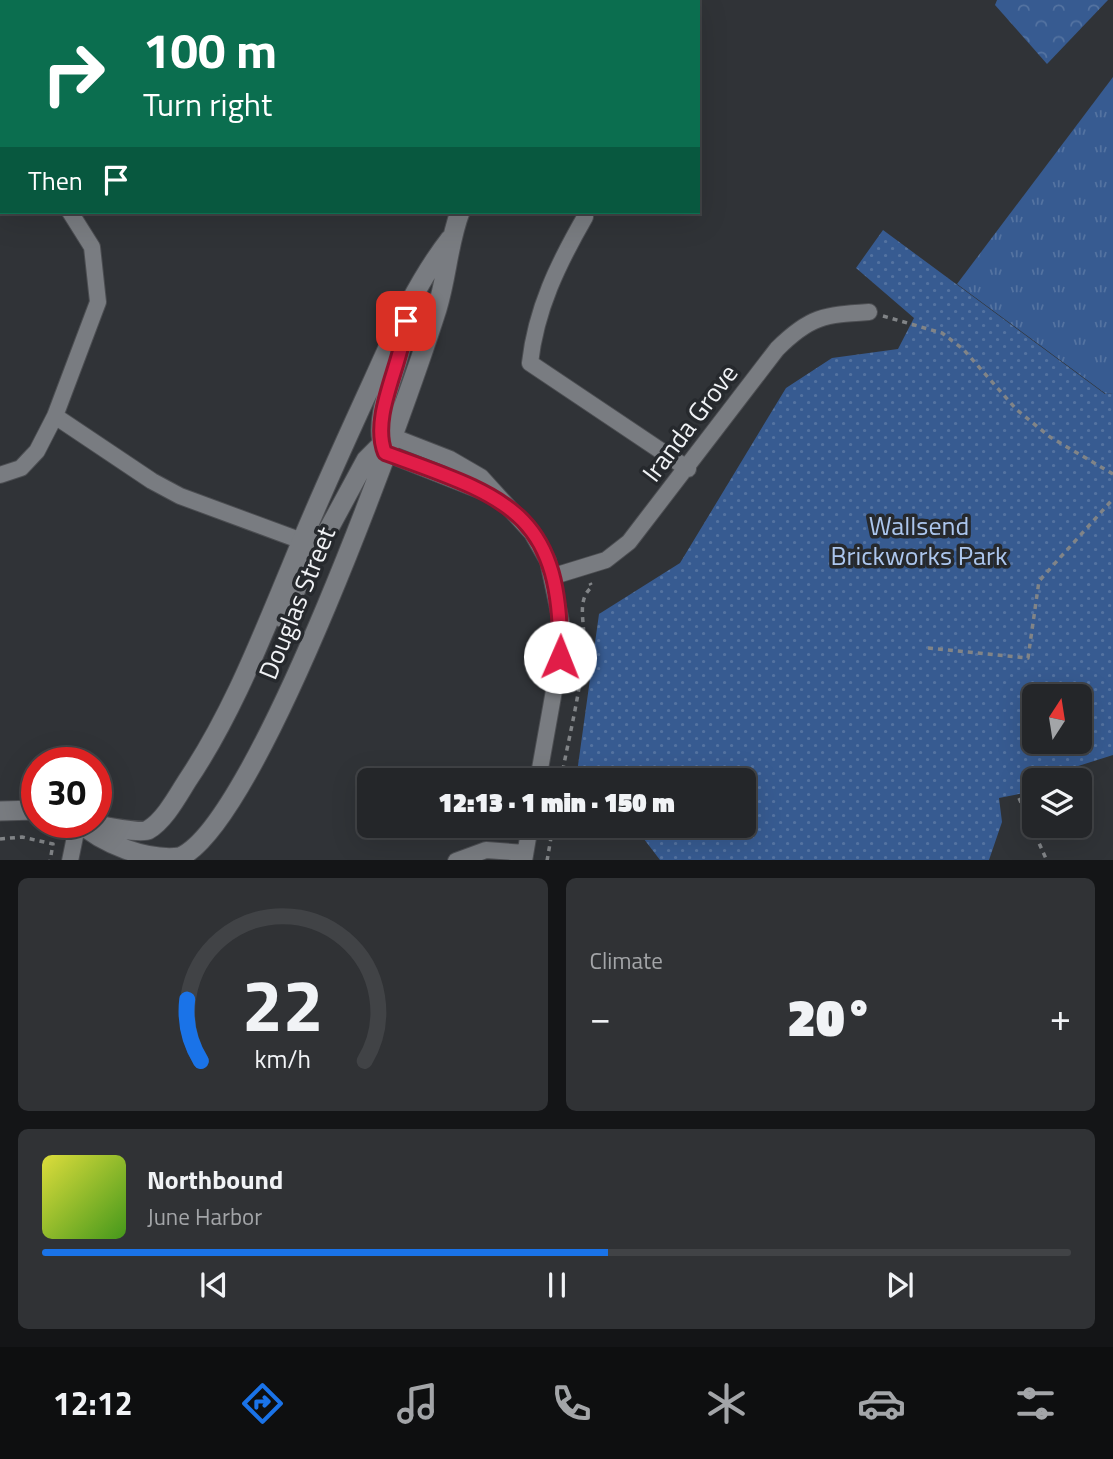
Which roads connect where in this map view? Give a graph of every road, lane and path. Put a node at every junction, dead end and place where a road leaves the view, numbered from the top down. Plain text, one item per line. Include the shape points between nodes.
1 (71, 214) edge
2 (459, 214) edge
3 (586, 217) dead end
4 (450, 238) junction
5 (407, 307) junction
6 (869, 312) joint
7 (55, 416) junction
8 (386, 444) junction
9 (688, 470) junction
10 (1113, 474) edge
11 (0, 475) edge
12 (1113, 499) edge
13 (302, 541) junction
14 (554, 576) junction
15 (589, 581) dead end
16 (928, 648) dead end
17 (247, 675) junction
18 (540, 768) edge
19 (563, 768) edge
20 (1019, 798) dead end
21 (21, 810) edge
22 (0, 811) edge
23 (112, 826) edge
24 (75, 838) edge
25 (100, 838) edge
26 (528, 838) edge
27 (551, 838) edge
28 (0, 839) edge
29 (524, 857) edge
30 (50, 860) edge
31 (70, 860) edge
32 (456, 860) edge
33 (547, 860) edge
34 (1047, 860) edge

1 - 7 street via 92,247 98,302
2 - 4 street, Douglas Street
3 - 9 street via 556,268 534,331 530,363
4 - 5 street, Douglas Street
4 - 8 street, Douglas Street via 438,306
5 - 8 street via 403,349 382,414
5 - 13 street, Douglas Street
6 - 9 street, Iranda Grove via 830,314 799,327 777,349
6 - 10 path via 942,333 963,349 1017,410 1050,437
7 - 11 street via 37,451 21,468
7 - 13 street via 180,496
8 - 14 street via 510,507 541,546
8 - 17 street via 366,460
8 - 25 street, Douglas Street via 288,695 251,767 211,829 181,856 155,860
9 - 14 street, Iranda Grove via 629,542 606,560
12 - 16 path via 1040,581 1028,658
13 - 17 street, Douglas Street
14 - 18 street via 561,622 560,657
15 - 19 path via 592,587 582,602 581,668
17 - 23 street, Douglas Street via 199,762 152,827 137,833
20 - 34 path
21 - 22 street
24 - 31 street
26 - 29 street
27 - 33 path
28 - 30 path via 22,837 53,844
29 - 32 street via 486,850

